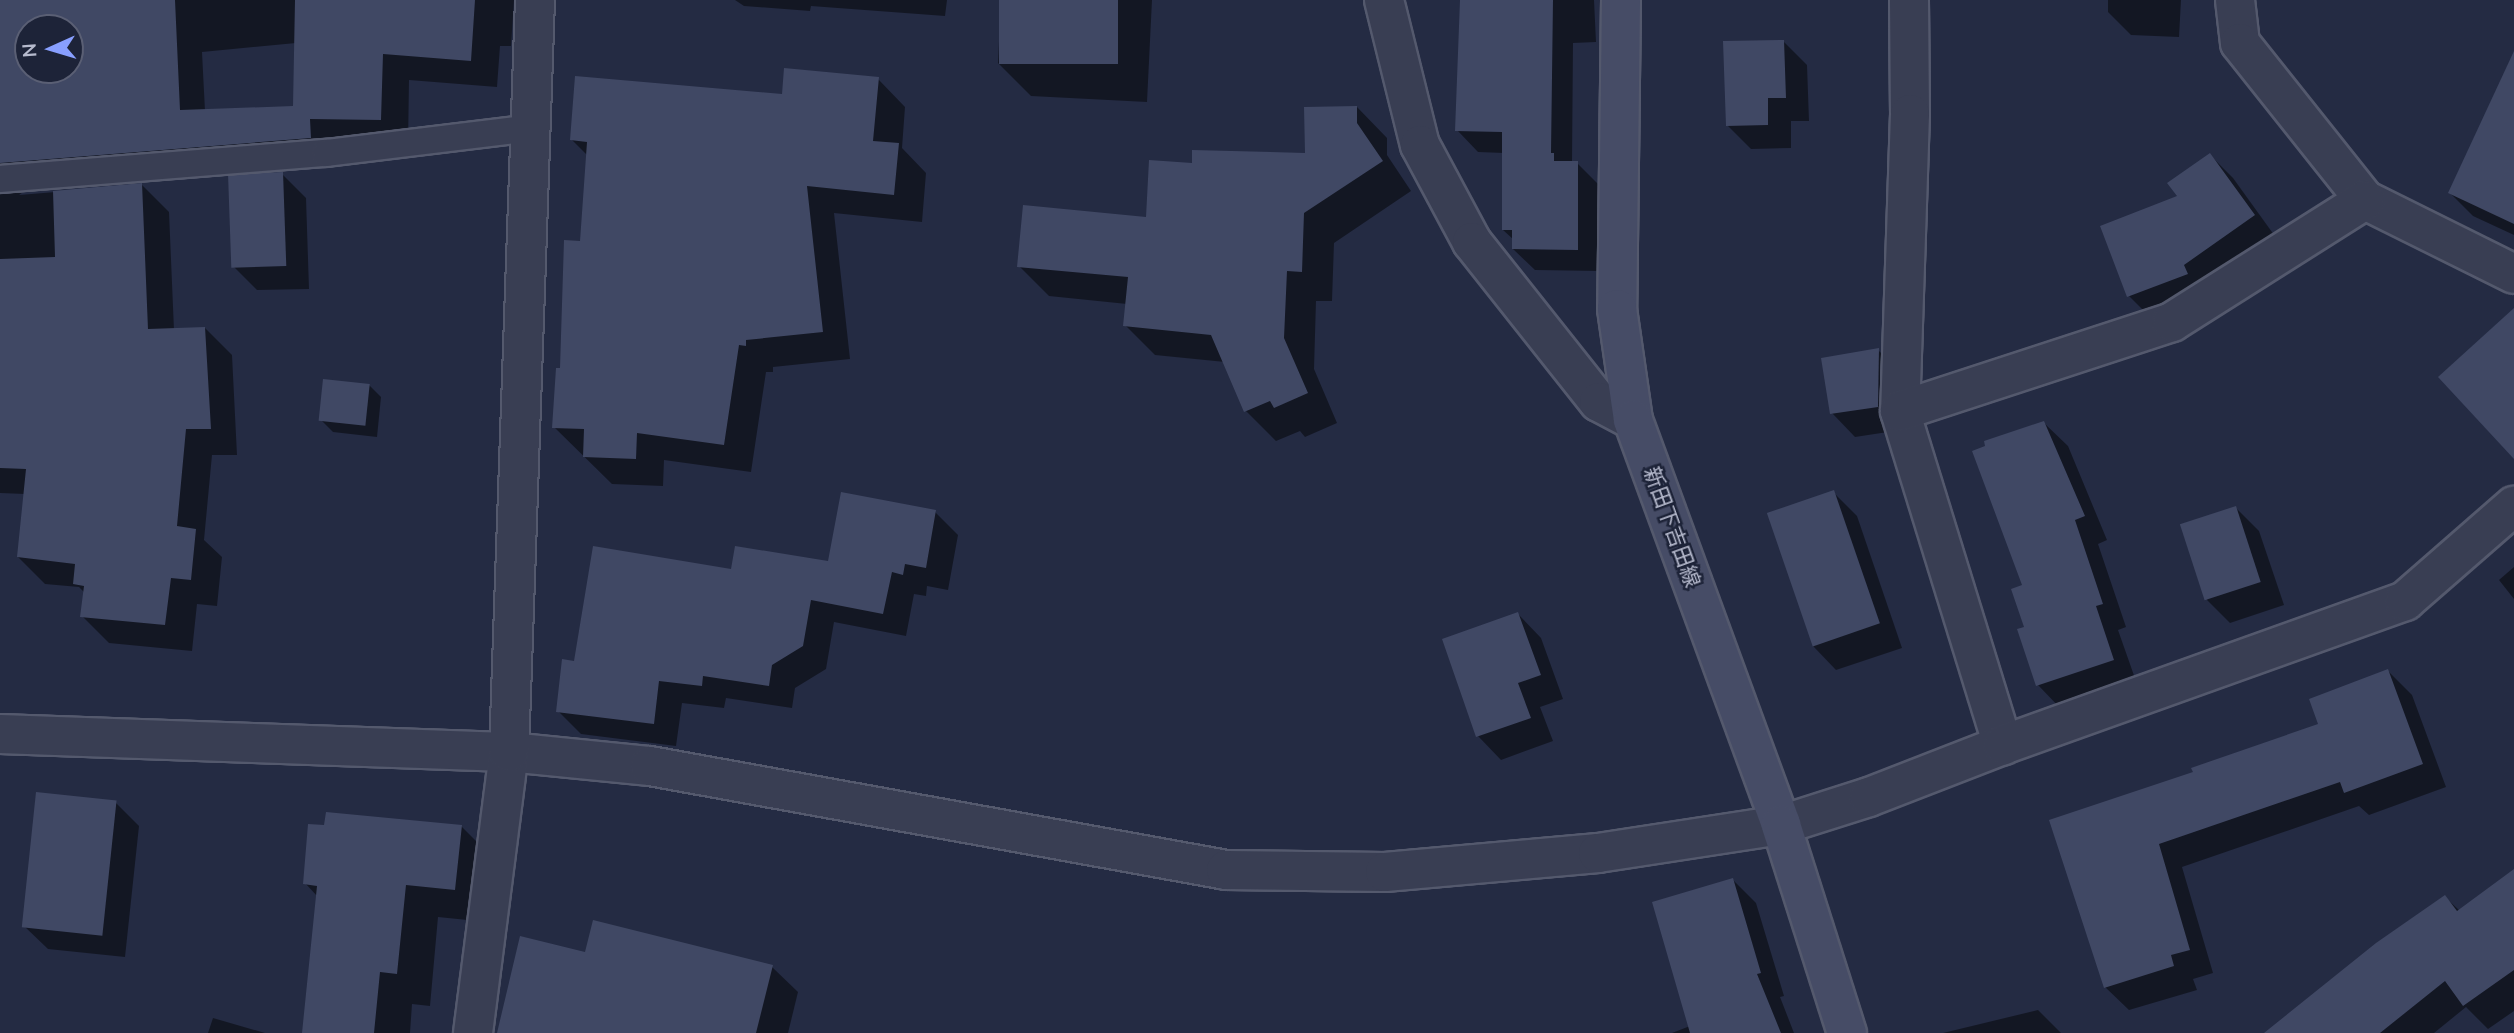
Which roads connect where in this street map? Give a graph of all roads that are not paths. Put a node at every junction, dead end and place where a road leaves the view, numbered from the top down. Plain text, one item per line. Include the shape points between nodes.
1 (535, 0) edge
2 (1384, 0) edge
3 (1621, 0) edge
4 (1909, 0) edge
5 (2235, 0) edge
6 (532, 128) junction
7 (0, 179) edge
8 (2365, 200) junction
9 (2514, 274) edge
10 (1900, 411) junction
11 (1633, 420) junction
12 (2514, 506) edge
13 (0, 734) edge
14 (2004, 745) junction
15 (509, 752) junction
16 (1781, 825) junction
17 (473, 1033) edge
18 (1847, 1033) edge

1 - 6 street
2 - 11 street via 1420,145 1472,242 1600,402
3 - 11 main road, 新田下吉田線 via 1617,309
4 - 10 street
5 - 8 street via 2240,43
6 - 7 lane via 326,153
6 - 15 street
8 - 9 street
8 - 10 street via 2172,322
10 - 14 street
11 - 16 main road, 新田下吉田線
12 - 14 street via 2405,601
13 - 15 street
14 - 16 street
15 - 16 street via 650,766 1226,870 1399,871 1598,853
15 - 17 street
16 - 18 main road, 新田下吉田線

